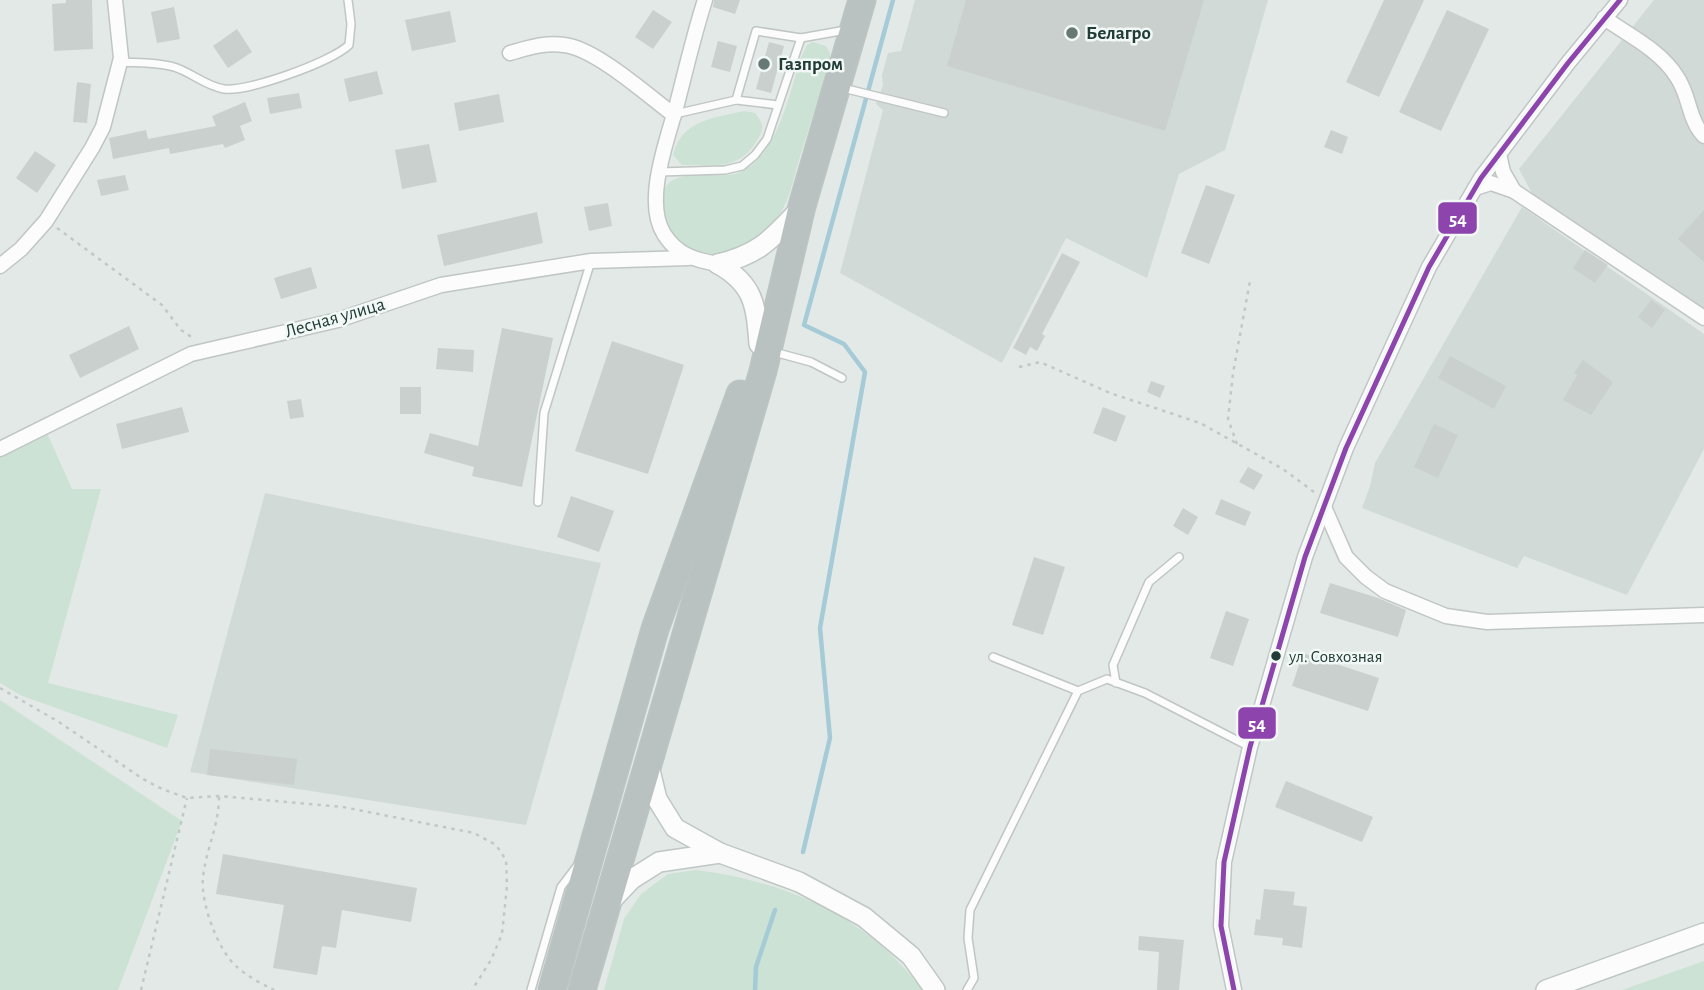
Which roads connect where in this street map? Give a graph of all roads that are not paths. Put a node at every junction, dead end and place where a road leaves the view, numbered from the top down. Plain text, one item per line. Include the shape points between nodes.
1 (115, 0) edge
2 (348, 0) edge
3 (705, 0) edge
4 (862, 0) edge
5 (1619, 0) edge
6 (1604, 19) junction
7 (853, 28) junction
8 (801, 38) junction
9 (510, 53) dead end
10 (120, 62) junction
11 (836, 87) junction
12 (736, 100) junction
13 (778, 105) junction
14 (944, 113) dead end
15 (674, 114) junction
16 (1704, 136) edge
17 (1499, 154) junction
18 (659, 172) junction
19 (1475, 188) junction
20 (1514, 191) junction
21 (802, 206) junction
22 (689, 258) junction
23 (591, 261) junction
24 (718, 264) junction
25 (0, 266) edge
26 (1704, 318) edge
27 (763, 347) junction
28 (842, 378) dead end
29 (0, 449) edge
30 (538, 502) dead end
31 (1324, 506) junction
32 (1179, 557) dead end
33 (1704, 615) edge
34 (993, 657) dead end
35 (1116, 682) junction
36 (1078, 691) junction
37 (1250, 747) junction
38 (649, 765) junction
39 (592, 846) junction
40 (719, 853) junction
41 (606, 906) junction
42 (1703, 936) edge
43 (531, 990) edge
44 (552, 990) edge
45 (582, 990) edge
46 (935, 990) edge
47 (967, 990) edge
48 (1234, 990) edge
49 (1546, 990) edge

1 - 10 street
2 - 10 lane via 349,45 341,52 239,90 221,89 175,67
3 - 15 street
4 - 7 highway
5 - 6 street
6 - 16 street via 1658,55 1678,77 1693,121
6 - 17 street
7 - 8 lane
7 - 11 highway
8 - 12 lane via 756,30
8 - 13 lane
9 - 15 street via 541,44 585,50
10 - 25 street via 103,127 92,148 46,221
11 - 14 lane
11 - 21 highway
12 - 13 lane
12 - 15 lane
13 - 18 lane via 767,139 742,166
15 - 18 street
17 - 19 street
17 - 20 street
18 - 22 street via 657,215 662,232
19 - 20 street via 1492,183
19 - 31 street via 1429,267
20 - 26 street
21 - 24 street via 759,250
21 - 27 highway
22 - 23 street, Лесная улица
22 - 24 street, Лесная улица
23 - 29 street, Лесная улица via 441,285 338,320 191,354
23 - 30 lane via 544,412
24 - 27 street via 744,283 757,311
27 - 28 lane via 811,362
27 - 38 highway
27 - 39 highway via 656,629
31 - 33 street via 1346,557 1366,577 1385,591 1446,616 1487,622
31 - 37 street
32 - 35 lane via 1149,582 1113,665
34 - 36 lane
35 - 36 lane via 1107,679
35 - 37 lane
36 - 47 lane via 970,910 968,938 974,978
37 - 48 street via 1224,862 1221,926
38 - 40 street via 657,799 675,828
38 - 41 highway
39 - 43 lane via 561,887
39 - 44 highway
40 - 41 street via 659,862 632,879
40 - 46 street via 799,882 864,917 911,956
41 - 45 highway
42 - 49 street

